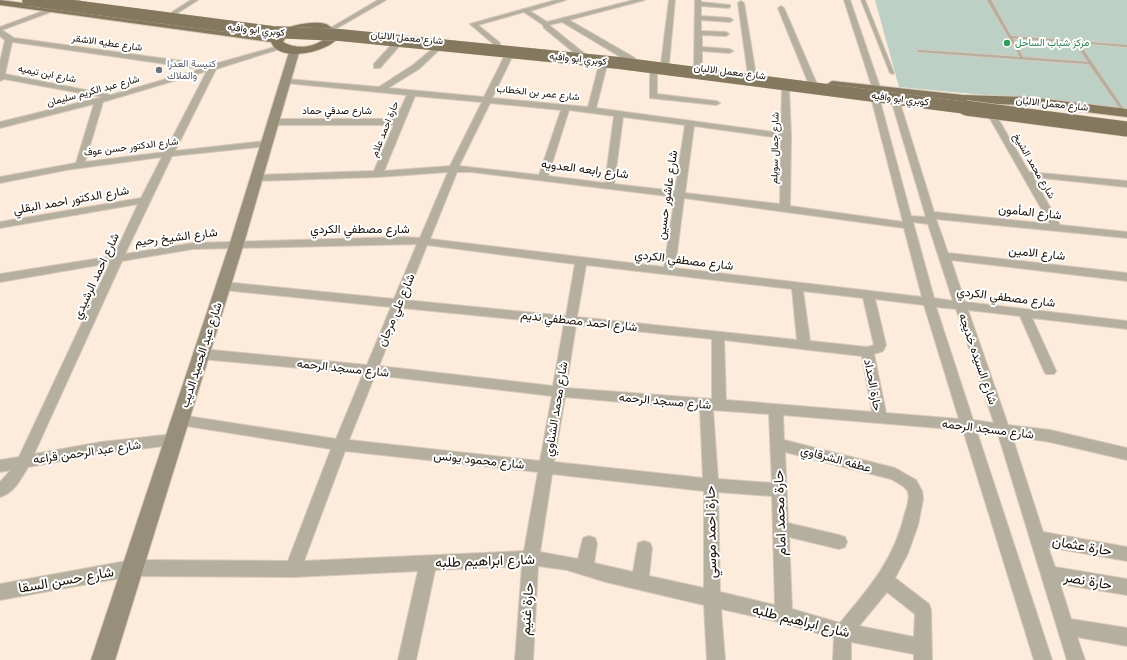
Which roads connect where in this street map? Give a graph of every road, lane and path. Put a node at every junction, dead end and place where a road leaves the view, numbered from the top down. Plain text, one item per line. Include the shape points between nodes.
1 (28, 0) edge
2 (75, 0) edge
3 (195, 0) edge
4 (383, 0) edge
5 (563, 0) edge
6 (620, 0) edge
7 (642, 0) edge
8 (672, 0) edge
9 (847, 0) edge
10 (863, 0) edge
11 (989, 0) edge
12 (0, 2) edge
13 (698, 2) edge
14 (741, 3) dead end
15 (626, 4) junction
16 (728, 6) dead end
17 (781, 8) dead end
18 (54, 9) junction
19 (525, 10) junction
20 (174, 13) junction
21 (698, 18) junction
22 (564, 20) junction
23 (730, 20) dead end
24 (546, 24) junction
25 (0, 29) edge
26 (293, 29) junction
27 (0, 32) edge
28 (332, 33) junction
29 (698, 33) junction
30 (726, 34) dead end
31 (1010, 36) junction
32 (10, 39) junction
33 (1076, 42) junction
34 (397, 44) junction
35 (285, 45) junction
36 (497, 45) junction
37 (1127, 46) edge
38 (436, 48) junction
39 (698, 49) junction
40 (729, 51) dead end
41 (919, 51) dead end
42 (581, 54) junction
43 (509, 55) junction
44 (1022, 58) junction
45 (632, 60) junction
46 (1090, 63) junction
47 (665, 64) junction
48 (603, 65) junction
49 (377, 66) dead end
50 (213, 68) junction
51 (698, 68) junction
52 (653, 71) junction
53 (892, 73) dead end
54 (752, 75) junction
55 (1, 78) edge
56 (286, 80) junction
57 (812, 82) junction
58 (382, 89) junction
59 (786, 89) junction
60 (827, 89) junction
61 (412, 92) junction
62 (876, 96) junction
63 (931, 96) junction
64 (112, 97) junction
65 (99, 100) junction
66 (489, 100) junction
67 (716, 103) dead end
68 (896, 103) junction
69 (566, 107) junction
70 (591, 110) junction
71 (619, 113) junction
72 (992, 114) junction
73 (1007, 117) junction
74 (1126, 117) edge
75 (274, 122) junction
76 (399, 122) junction
77 (690, 123) junction
78 (0, 125) edge
79 (1127, 131) edge
80 (787, 136) junction
81 (266, 144) junction
82 (169, 154) junction
83 (80, 165) junction
84 (454, 168) junction
85 (378, 174) junction
86 (1026, 174) junction
87 (543, 177) junction
88 (256, 178) junction
89 (0, 180) edge
90 (1127, 184) edge
91 (609, 185) junction
92 (680, 195) junction
93 (145, 200) junction
94 (785, 208) junction
95 (931, 218) junction
96 (909, 222) junction
97 (0, 225) edge
98 (1057, 228) junction
99 (1127, 235) edge
100 (424, 242) junction
101 (237, 243) junction
102 (944, 256) junction
103 (120, 257) junction
104 (582, 261) junction
105 (669, 271) junction
106 (1127, 276) edge
107 (0, 278) edge
108 (224, 286) junction
109 (797, 286) junction
110 (868, 295) junction
111 (400, 302) junction
112 (928, 302) junction
113 (960, 305) junction
114 (1024, 312) junction
115 (570, 320) junction
116 (1126, 326) edge
117 (718, 335) junction
118 (804, 346) junction
119 (867, 352) junction
120 (202, 354) junction
121 (370, 370) junction
122 (1050, 370) dead end
123 (559, 392) junction
124 (713, 405) junction
125 (776, 410) junction
126 (880, 418) junction
127 (180, 420) junction
128 (968, 425) junction
129 (1003, 430) junction
130 (174, 440) junction
131 (777, 444) junction
132 (340, 446) junction
133 (1126, 455) edge
134 (24, 461) junction
135 (0, 466) edge
136 (547, 467) junction
137 (711, 485) junction
138 (779, 490) junction
139 (0, 491) edge
140 (780, 528) junction
141 (1038, 538) junction
142 (839, 542) dead end
143 (589, 543) dead end
144 (644, 548) dead end
145 (1127, 554) edge
146 (531, 558) junction
147 (428, 564) junction
148 (132, 568) junction
149 (585, 568) junction
150 (293, 569) junction
151 (1049, 574) junction
152 (885, 580) junction
153 (640, 582) junction
154 (1127, 588) edge
155 (0, 592) edge
156 (712, 599) junction
157 (784, 615) junction
158 (1065, 626) junction
159 (843, 632) junction
160 (1127, 637) edge
161 (923, 654) edge
162 (108, 660) edge
163 (407, 660) edge
164 (524, 660) edge
165 (716, 660) edge
166 (842, 660) edge
167 (1043, 660) edge
168 (1076, 660) edge

1 - 79 main road, كوبري ابو وافيه, bridge via 272,32 340,35 619,63
2 - 20 main road
3 - 20 street
4 - 28 street
5 - 19 street
6 - 15 street
7 - 15 street
8 - 47 street
9 - 62 street
10 - 53 lane
11 - 31 lane
12 - 18 main road
13 - 16 street
13 - 21 street
14 - 54 street
15 - 22 street
17 - 57 street
18 - 25 street
18 - 35 main road
19 - 24 street
19 - 36 street via 472,24
20 - 26 main road
21 - 23 street
21 - 29 street
22 - 24 street
22 - 45 street
24 - 42 street via 546,27
26 - 28 main road via 314,26
26 - 35 main road via 281,34
27 - 32 street, شارع عطيه الاشقر
28 - 34 main road, شارع معمل الالبان
28 - 35 main road via 328,42 320,46
28 - 36 main road, شارع معمل الالبان
29 - 30 street
29 - 39 street
31 - 33 lane
31 - 44 lane
32 - 50 street, شارع عطيه الاشقر
32 - 55 street
33 - 37 lane
33 - 46 lane
34 - 38 main road, شارع معمل الالبان
34 - 49 street
35 - 50 street, شارع عبد الكريم سليمان
35 - 56 street, شارع عبد الحميد الديب
36 - 42 main road, شارع معمل الالبان
38 - 43 main road, شارع معمل الالبان
38 - 58 street via 416,67
39 - 40 street
39 - 51 street
41 - 44 lane
42 - 45 main road, شارع معمل الالبان
43 - 48 main road, شارع معمل الالبان
43 - 66 street, شارع علي مرجان
44 - 46 lane
45 - 47 main road, شارع معمل الالبان
46 - 74 lane
47 - 51 main road, شارع معمل الالبان
48 - 52 main road, شارع معمل الالبان
48 - 70 street
50 - 64 street, شارع عبد الكريم سليمان
50 - 82 street, شارع احمد الرشيدي
51 - 54 main road, شارع معمل الالبان
52 - 59 main road, شارع معمل الالبان
52 - 67 street via 653,96
54 - 57 main road, شارع معمل الالبان
55 - 64 street, شارع ابن تيميه
56 - 58 street, شارع عمر بن الخطاب
56 - 75 street, شارع عبد الحميد الديب
57 - 60 main road, شارع معمل الالبان
58 - 61 street, شارع عمر بن الخطاب
59 - 60 main road, شارع معمل الالبان
59 - 80 street, شارع جمال سويلم
60 - 62 main road, شارع معمل الالبان
61 - 66 street, شارع عمر بن الخطاب
61 - 76 street, حارة احمد علام
62 - 63 main road, شارع معمل الالبان
62 - 68 main road, شارع معمل الالبان
62 - 96 street
63 - 74 main road, شارع معمل الالبان via 1029,101
63 - 74 main road, كوبري ابو وافيه via 1032,113
64 - 65 street, شارع عبد الكريم سليمان
65 - 78 street, شارع عبد الكريم سليمان
65 - 83 street
66 - 69 street, شارع عمر بن الخطاب
66 - 84 street, شارع علي مرجان
68 - 72 main road, شارع معمل الالبان
68 - 95 street, شارع السيده خديجه
69 - 70 street, شارع عمر بن الخطاب
69 - 87 street
70 - 71 street, شارع عمر بن الخطاب
71 - 77 street, شارع عمر بن الخطاب
71 - 91 street
72 - 73 main road, شارع معمل الالبان
72 - 86 street, شارع محمد الشيخ
73 - 79 main road, شارع معمل الالبان
73 - 79 main road, bridge
75 - 76 street, شارع صدقي حماد
75 - 81 street, شارع عبد الحميد الديب
76 - 85 street, حارة احمد علام
77 - 80 street, شارع عمر بن الخطاب
77 - 92 street, شارع عاشور حسين
80 - 94 street, شارع جمال سويلم
81 - 82 street, شارع الدكتور حسن عوف
81 - 88 street, شارع عبد الحميد الديب
82 - 83 street, شارع الدكتور حسن عوف
82 - 93 street, شارع احمد الرشيدي
83 - 89 street, شارع الدكتور حسن عوف
84 - 85 street, شارع رابعه العدويه
84 - 87 street, شارع رابعه العدويه
84 - 100 street, شارع علي مرجان
85 - 88 street, شارع رابعه العدويه
86 - 90 street
86 - 98 street, شارع محمد الشيخ
87 - 91 street, شارع رابعه العدويه
88 - 101 street, شارع عبد الحميد الديب
91 - 92 street, شارع رابعه العدويه
92 - 94 street, شارع رابعه العدويه
92 - 105 street, شارع عاشور حسين
93 - 97 street, شارع الدكتور احمد البقلي
93 - 103 street, شارع احمد الرشيدي
94 - 96 street, شارع رابعه العدويه
95 - 96 street, شارع المأمون
95 - 98 street, شارع المأمون
95 - 102 street, شارع السيده خديجه
96 - 112 street
98 - 99 street, شارع المأمون
100 - 101 street, شارع مصطفي الكردي via 386,240
100 - 104 street, شارع مصطفي الكردي
100 - 111 street, شارع علي مرجان
101 - 103 street, شارع الشيخ رحيم via 193,246
101 - 108 street, شارع عبد الحميد الديب
102 - 106 street, شارع الامين
102 - 113 street, شارع السيده خديجه
103 - 107 street, شارع الشيخ رحيم
103 - 134 street, شارع احمد الرشيدي
104 - 105 street, شارع مصطفي الكردي
104 - 115 street, شارع محمد الشناوي
105 - 109 street, شارع مصطفي الكردي
108 - 111 street, شارع احمد مصطفي نديم
108 - 120 street, شارع عبد الحميد الديب
109 - 110 street, شارع مصطفي الكردي
109 - 118 street
110 - 112 street, شارع مصطفي الكردي
110 - 119 street via 880,345
111 - 115 street, شارع احمد مصطفي نديم
111 - 121 street, شارع علي مرجان
112 - 113 street, شارع مصطفي الكردي
112 - 128 street
113 - 114 street, شارع مصطفي الكردي
113 - 129 street, شارع السيده خديجه
114 - 116 street, شارع مصطفي الكردي
114 - 122 street
115 - 117 street, شارع احمد مصطفي نديم
115 - 123 street, شارع محمد الشناوي
117 - 118 street, شارع احمد مصطفي نديم
117 - 124 street, حارة احمد موسي
118 - 119 street, شارع احمد مصطفي نديم
119 - 126 street, حارة الحداد
120 - 121 street, شارع مسجد الرحمه
120 - 127 street, شارع عبد الحميد الديب
121 - 123 street, شارع مسجد الرحمه
121 - 132 street, شارع علي مرجان
123 - 124 street, شارع مسجد الرحمه
123 - 136 street, شارع محمد الشناوي
124 - 125 street, شارع مسجد الرحمه
124 - 137 street, حارة احمد موسي
125 - 126 street, شارع مسجد الرحمه
125 - 131 street, حارة محمد امام
126 - 128 street, شارع مسجد الرحمه
127 - 130 street, شارع عبد الحميد الديب
127 - 132 street, شارع محمود يونس
128 - 129 street, شارع مسجد الرحمه
128 - 167 street
129 - 133 street, شارع مسجد الرحمه via 1050,436
129 - 141 street, شارع السيده خديجه
130 - 134 street, شارع عبد الرحمن قراعه via 101,448
130 - 148 street, شارع عبد الحميد الديب
131 - 138 street, حارة محمد امام
131 - 152 street, عطفه الشرقاوي via 895,474 911,484 916,499 910,525 900,553
132 - 136 street, شارع محمود يونس
132 - 150 street, شارع علي مرجان
134 - 135 street, شارع عبد الرحمن قراعه
134 - 139 street, شارع احمد الرشيدي via 13,478
136 - 137 street, شارع محمود يونس
136 - 146 street, شارع محمد الشناوي
137 - 138 street, شارع محمود يونس
137 - 156 street, حارة احمد موسي
138 - 140 street, حارة محمد امام
140 - 142 street
140 - 157 street, حارة محمد امام
141 - 145 street, حارة عثمان
141 - 151 street, شارع السيده خديجه
143 - 149 street
144 - 153 street
146 - 147 street, شارع ابراهيم طلبه
146 - 149 street, شارع ابراهيم طلبه
146 - 164 street, حارة غنيم
147 - 150 street, شارع ابراهيم طلبه
147 - 163 street
148 - 150 street, شارع ابراهيم طلبه
148 - 155 street, شارع حسن السقا
148 - 162 street, شارع عبد الحميد الديب
149 - 153 street, شارع ابراهيم طلبه
151 - 154 street, حارة نصر
151 - 158 street, شارع السيده خديجه
152 - 159 street, عطفه الشرقاوي
152 - 161 street via 923,610
153 - 156 street, شارع ابراهيم طلبه
156 - 157 street, شارع ابراهيم طلبه
156 - 165 street, حارة احمد موسي
157 - 159 street, شارع ابراهيم طلبه
158 - 160 street
158 - 168 street, شارع السيده خديجه
159 - 161 street, شارع ابراهيم طلبه
159 - 166 street

